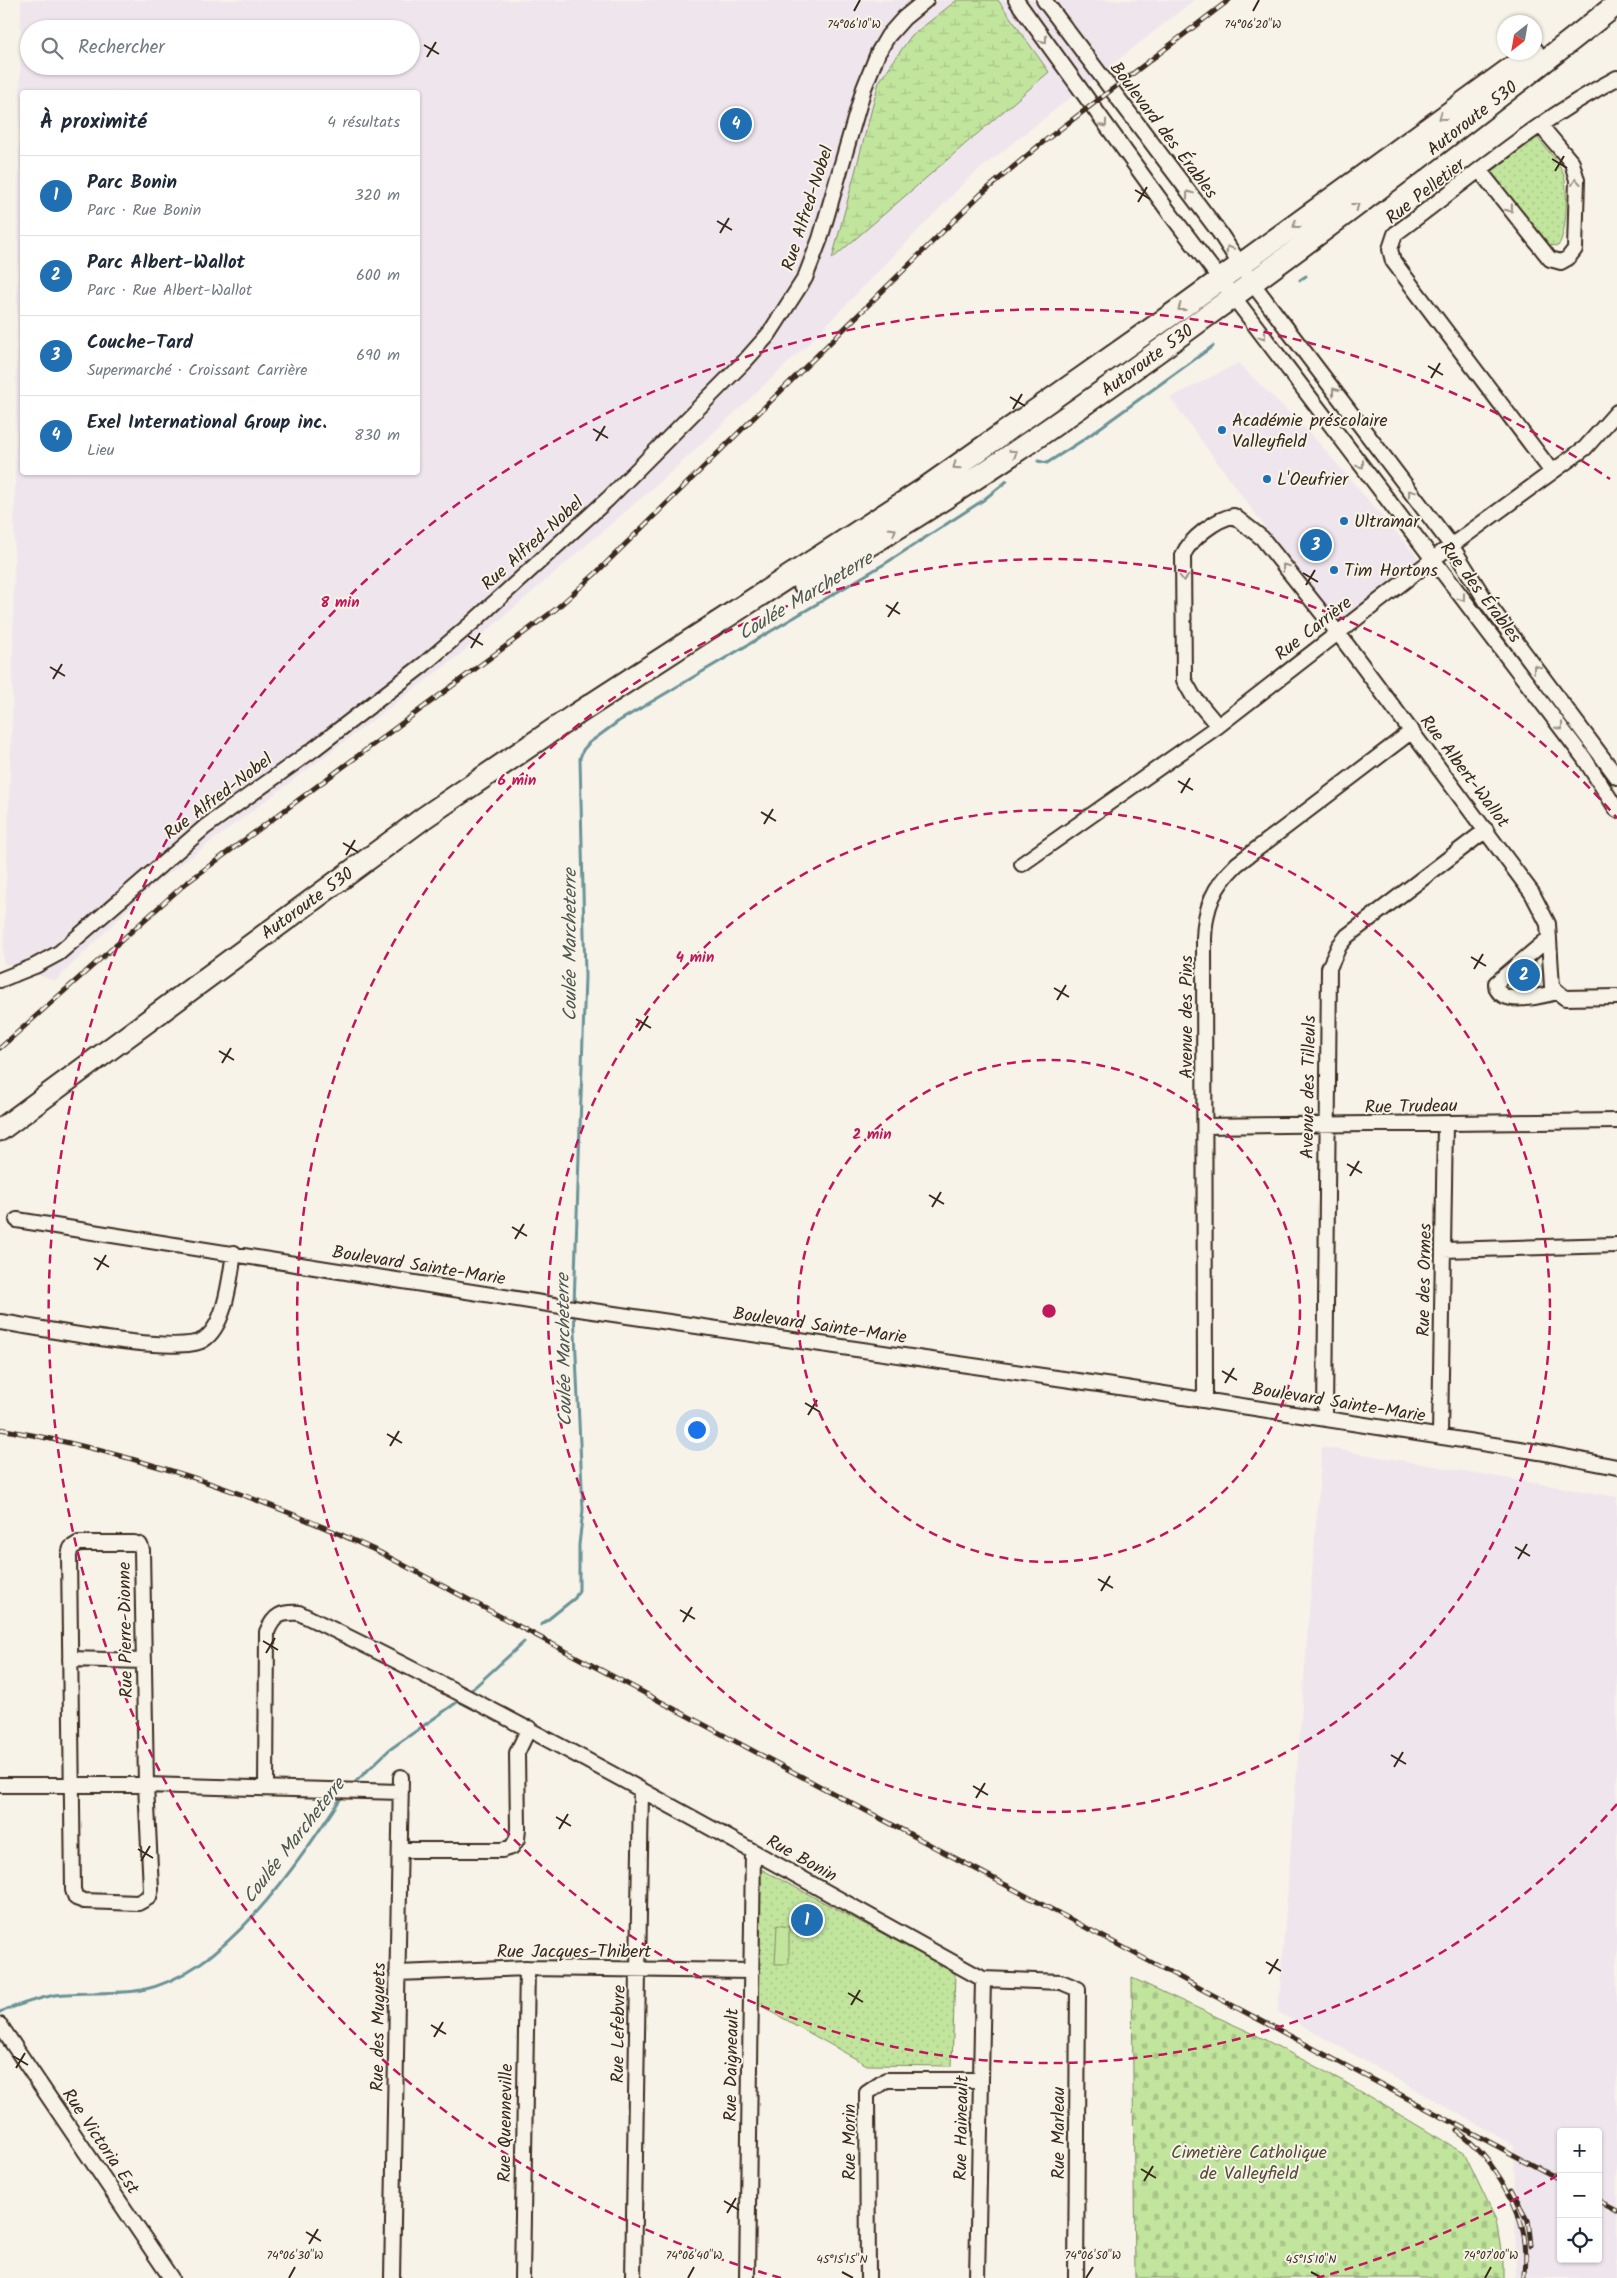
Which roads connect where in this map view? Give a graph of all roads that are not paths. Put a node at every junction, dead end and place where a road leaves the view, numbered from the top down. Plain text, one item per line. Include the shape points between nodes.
1 (926, 0) edge
2 (1016, 0) edge
3 (1044, 0) edge
4 (1609, 0) edge
5 (1617, 4) edge
6 (1542, 46) edge
7 (1522, 60) edge
8 (1617, 78) edge
9 (1541, 126) junction
10 (1480, 171) junction
11 (1240, 266) junction
12 (1220, 280) junction
13 (1253, 284) junction
14 (1233, 297) junction
15 (1617, 412) edge
16 (1552, 472) junction
17 (1451, 546) junction
18 (1433, 559) junction
19 (1338, 633) junction
20 (645, 670) junction
21 (1218, 726) junction
22 (1412, 731) junction
23 (1617, 778) edge
24 (1615, 803) edge
25 (1486, 830) junction
26 (1022, 864) dead end
27 (1549, 938) junction
28 (0, 980) edge
29 (1557, 992) junction
30 (1617, 997) edge
31 (1617, 1121) edge
32 (1445, 1124) junction
33 (1205, 1126) junction
34 (1326, 1126) junction
35 (0, 1130) edge
36 (17, 1220) dead end
37 (1617, 1245) edge
38 (1443, 1250) junction
39 (234, 1253) junction
40 (0, 1322) edge
41 (1205, 1400) junction
42 (1325, 1419) junction
43 (1440, 1436) junction
44 (1617, 1467) edge
45 (70, 1659) junction
46 (144, 1661) junction
47 (524, 1725) junction
48 (401, 1777) dead end
49 (0, 1785) edge
50 (72, 1785) junction
51 (146, 1785) junction
52 (266, 1787) junction
53 (641, 1790) junction
54 (401, 1792) junction
55 (400, 1850) junction
56 (753, 1852) junction
57 (527, 1968) junction
58 (637, 1970) junction
59 (752, 1971) junction
60 (397, 1973) junction
61 (983, 1979) junction
62 (1078, 1989) joint
63 (0, 2024) edge
64 (981, 2080) junction
65 (171, 2278) edge
66 (392, 2278) edge
67 (522, 2278) edge
68 (633, 2278) edge
69 (747, 2278) edge
70 (868, 2278) edge
71 (976, 2278) edge
72 (1076, 2278) edge

1 - 28 street, Rue Alfred-Nobel via 904,18 878,54 864,88 820,239 805,278 769,334 744,361 608,499 423,664 314,749 205,827 59,954
2 -> 12 street
11 -> 3 street, Boulevard des Érables via 1219,232
4 - 6 highway, Autoroute 530
13 -> 5 highway, Autoroute 530
7 -> 11 highway, Autoroute 530
8 - 9 street, Rue Pelletier
9 - 10 street, Rue Pelletier
10 -> 9 street via 1550,259 1561,262 1568,258 1575,250 1577,180 1572,163
10 - 16 street, Rue Pelletier via 1394,234 1390,248 1394,261
11 - 12 highway, Autoroute 530
11 - 13 street, Boulevard des Érables
12 - 14 street, Rue des Érables
12 -> 20 highway, Autoroute 530 via 924,489
13 - 14 highway, Autoroute 530
17 -> 13 street, Rue des Érables
14 -> 18 street, Rue des Érables
20 -> 14 highway, Autoroute 530 via 836,565 973,480 1094,399
15 - 16 street, Rue Carrière via 1585,448
16 - 17 street, Rue Carrière
17 - 18 street, Rue Carrière
23 -> 17 street, Rue des Érables via 1488,604
18 - 19 street, Rue Carrière
18 -> 24 street, Rue des Érables
19 - 21 street, Rue Carrière
19 -> 21 street, Rue Albert-Wallot via 1254,530 1234,516 1219,521 1191,544 1183,555 1184,680
19 - 22 street, Rue Albert-Wallot
20 - 35 highway, Autoroute 530 via 389,842
21 - 26 street, Rue Carrière
22 - 25 street, Rue Albert-Wallot
22 - 33 street, Avenue des Pins via 1237,864 1225,875 1212,896 1207,908 1204,938
25 - 27 street, Rue Albert-Wallot via 1536,900 1548,924
25 - 34 street, Avenue des Tilleuls via 1356,928 1333,957 1328,978
27 - 29 street, Rue Albert-Wallot via 1550,980
27 - 29 street via 1504,974 1496,987 1511,998
29 - 30 street via 1564,998
31 - 32 street, Rue Trudeau
32 - 34 street, Rue Trudeau
32 - 38 street, Rue des Ormes
33 - 34 street, Rue Trudeau
33 - 41 street, Avenue des Pins
34 - 42 street, Avenue des Tilleuls
36 - 39 street, Boulevard Sainte-Marie
37 - 38 street
38 - 43 street, Rue des Ormes
39 - 40 street via 226,1303 216,1325 203,1340 184,1346 154,1345
39 - 41 street, Boulevard Sainte-Marie via 586,1310
41 - 42 street, Boulevard Sainte-Marie
42 - 43 street, Boulevard Sainte-Marie
43 - 44 street, Boulevard Sainte-Marie
45 - 46 street
45 - 46 street, Rue Pierre-Dionne via 70,1548 79,1542 134,1542 142,1550
45 - 50 street, Rue Pierre-Dionne
46 - 51 street, Rue Pierre-Dionne
47 - 52 street, Rue Bonin via 299,1614 284,1612 273,1619 267,1632
47 - 53 street, Rue Bonin
47 - 55 street via 518,1753 517,1839 512,1847 502,1850
48 - 54 street, Rue des Muguets
49 - 50 street
50 - 51 street
50 - 51 street, Rue Pierre-Dionne via 72,1888 75,1895 84,1902 138,1903 145,1900 150,1892
51 - 52 street
52 - 54 street
53 - 56 street, Rue Bonin
53 - 58 street, Rue Lefebvre
54 - 55 street, Rue des Muguets
55 - 60 street, Rue des Muguets
56 - 59 street, Rue Daigneault
56 - 61 street, Rue Bonin
57 - 58 street, Rue Jacques-Thibert
57 - 60 street, Rue Jacques-Thibert
57 - 67 street, Rue Quenneville
58 - 59 street, Rue Jacques-Thibert
58 - 68 street, Rue Lefebvre
59 - 69 street, Rue Daigneault
60 - 66 street, Rue des Muguets
61 - 62 street, Rue Bonin via 1061,1982
61 - 64 street, Rue Haineault
62 - 72 street, Rue Marleau
63 - 65 street, Rue Victoria Est
64 - 70 street, Rue Morin via 886,2080 867,2093
64 - 71 street, Rue Haineault

